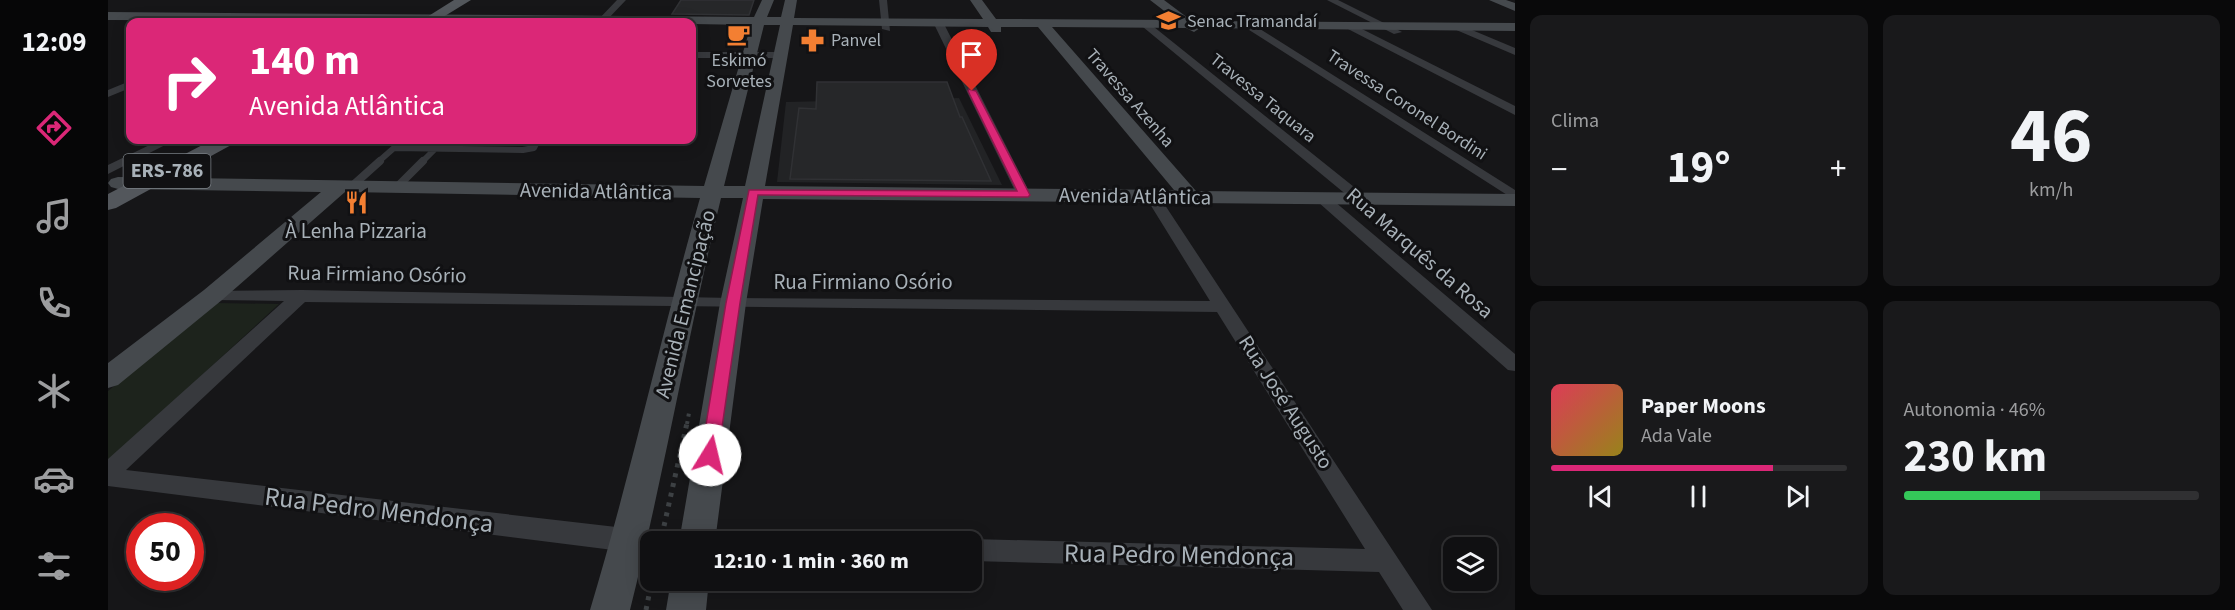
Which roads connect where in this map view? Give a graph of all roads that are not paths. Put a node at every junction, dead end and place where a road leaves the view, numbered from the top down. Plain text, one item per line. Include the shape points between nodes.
1 (464, 0) edge
2 (475, 0) edge
3 (622, 0) edge
4 (883, 0) edge
5 (976, 0) edge
6 (1156, 0) edge
7 (1331, 0) edge
8 (1495, 0) edge
9 (163, 4) dead end
10 (306, 4) dead end
11 (1515, 7) edge
12 (761, 16) edge
13 (788, 16) edge
14 (134, 18) edge
15 (274, 18) edge
16 (441, 18) edge
17 (442, 18) edge
18 (605, 18) edge
19 (696, 18) edge
20 (126, 20) edge
21 (108, 22) edge
22 (887, 26) junction
23 (940, 26) junction
24 (696, 27) edge
25 (994, 27) junction
26 (1044, 27) junction
27 (1515, 27) edge
28 (1148, 28) junction
29 (1194, 28) junction
30 (1252, 28) junction
31 (1357, 29) junction
32 (1391, 30) junction
33 (1463, 30) junction
34 (1515, 33) edge
35 (1515, 52) edge
36 (696, 55) edge
37 (751, 55) junction
38 (780, 55) junction
39 (126, 86) edge
40 (108, 94) edge
41 (1515, 111) edge
42 (163, 144) edge
43 (193, 144) edge
44 (218, 144) edge
45 (398, 144) edge
46 (536, 144) edge
47 (394, 148) junction
48 (435, 149) junction
49 (110, 181) edge
50 (143, 184) junction
51 (345, 187) junction
52 (396, 188) junction
53 (712, 192) junction
54 (753, 192) junction
55 (1024, 195) junction
56 (1152, 196) junction
57 (1190, 197) junction
58 (1359, 198) junction
59 (1323, 199) junction
60 (1512, 202) edge
61 (108, 203) edge
62 (213, 295) junction
63 (302, 295) junction
64 (683, 302) junction
65 (733, 303) junction
66 (1225, 307) junction
67 (1515, 365) edge
68 (108, 378) edge
69 (108, 475) edge
70 (649, 531) edge
71 (699, 531) edge
72 (640, 537) edge
73 (982, 550) edge
74 (640, 553) edge
75 (1387, 561) junction
76 (689, 591) edge
77 (610, 610) edge
78 (686, 610) edge
79 (1418, 610) edge

1 - 16 main road
2 - 17 main road
3 - 18 street
4 - 22 street
5 - 25 main road
6 - 29 main road
7 - 32 street
8 - 11 main road
9 - 14 main road
10 - 15 main road
12 - 13 main road
12 - 19 main road
12 - 24 main road
12 - 37 main road, Avenida Emancipação
13 - 22 main road
13 - 38 main road, Avenida Emancipação
20 - 21 main road
22 - 23 main road
23 - 25 main road
23 - 55 street
25 - 26 main road
26 - 28 main road
26 - 57 main road, Travessa Azenha
27 - 33 main road
28 - 29 main road
28 - 58 street, Travessa Taquara
29 - 30 main road
30 - 31 main road
30 - 60 street, Travessa Coronel Bordini
31 - 32 main road
31 - 41 street
32 - 33 main road
33 - 34 main road
33 - 35 street
36 - 37 street
37 - 38 street
37 - 53 main road, Avenida Emancipação
38 - 54 main road, Avenida Emancipação
39 - 40 street
42 - 49 street
43 - 49 main road, ERS-786
44 - 50 main road, ERS-786
45 - 47 lane
46 - 48 lane via 529,149
47 - 48 lane
47 - 51 lane
48 - 52 lane
49 - 50 main road, Avenida Atlântica
50 - 51 main road, Avenida Atlântica
50 - 61 main road, ERS-786
51 - 52 main road, Avenida Atlântica
51 - 62 main road
52 - 53 main road, Avenida Atlântica
53 - 54 main road, Avenida Atlântica
53 - 64 main road, Avenida Emancipação
54 - 55 main road, Avenida Atlântica
54 - 65 main road, Avenida Emancipação
55 - 56 main road, Avenida Atlântica
56 - 57 main road, Avenida Atlântica
56 - 66 street, Rua José Augusto
57 - 59 main road, Avenida Atlântica
58 - 59 main road, Avenida Atlântica
58 - 60 main road, Avenida Atlântica
59 - 67 street, Rua Marquês da Rosa
62 - 63 street, Rua Firmiano Osório
62 - 68 main road
63 - 64 street, Rua Firmiano Osório
63 - 69 street
64 - 65 street, Rua Firmiano Osório
64 - 70 main road, Avenida Emancipação
65 - 66 street, Rua Firmiano Osório
65 - 71 main road, Avenida Emancipação
66 - 75 street, Rua José Augusto
69 - 72 street, Rua Pedro Mendonça
73 - 75 street, Rua Pedro Mendonça
74 - 77 main road, Avenida Emancipação
75 - 79 street, Rua José Augusto
76 - 78 main road

